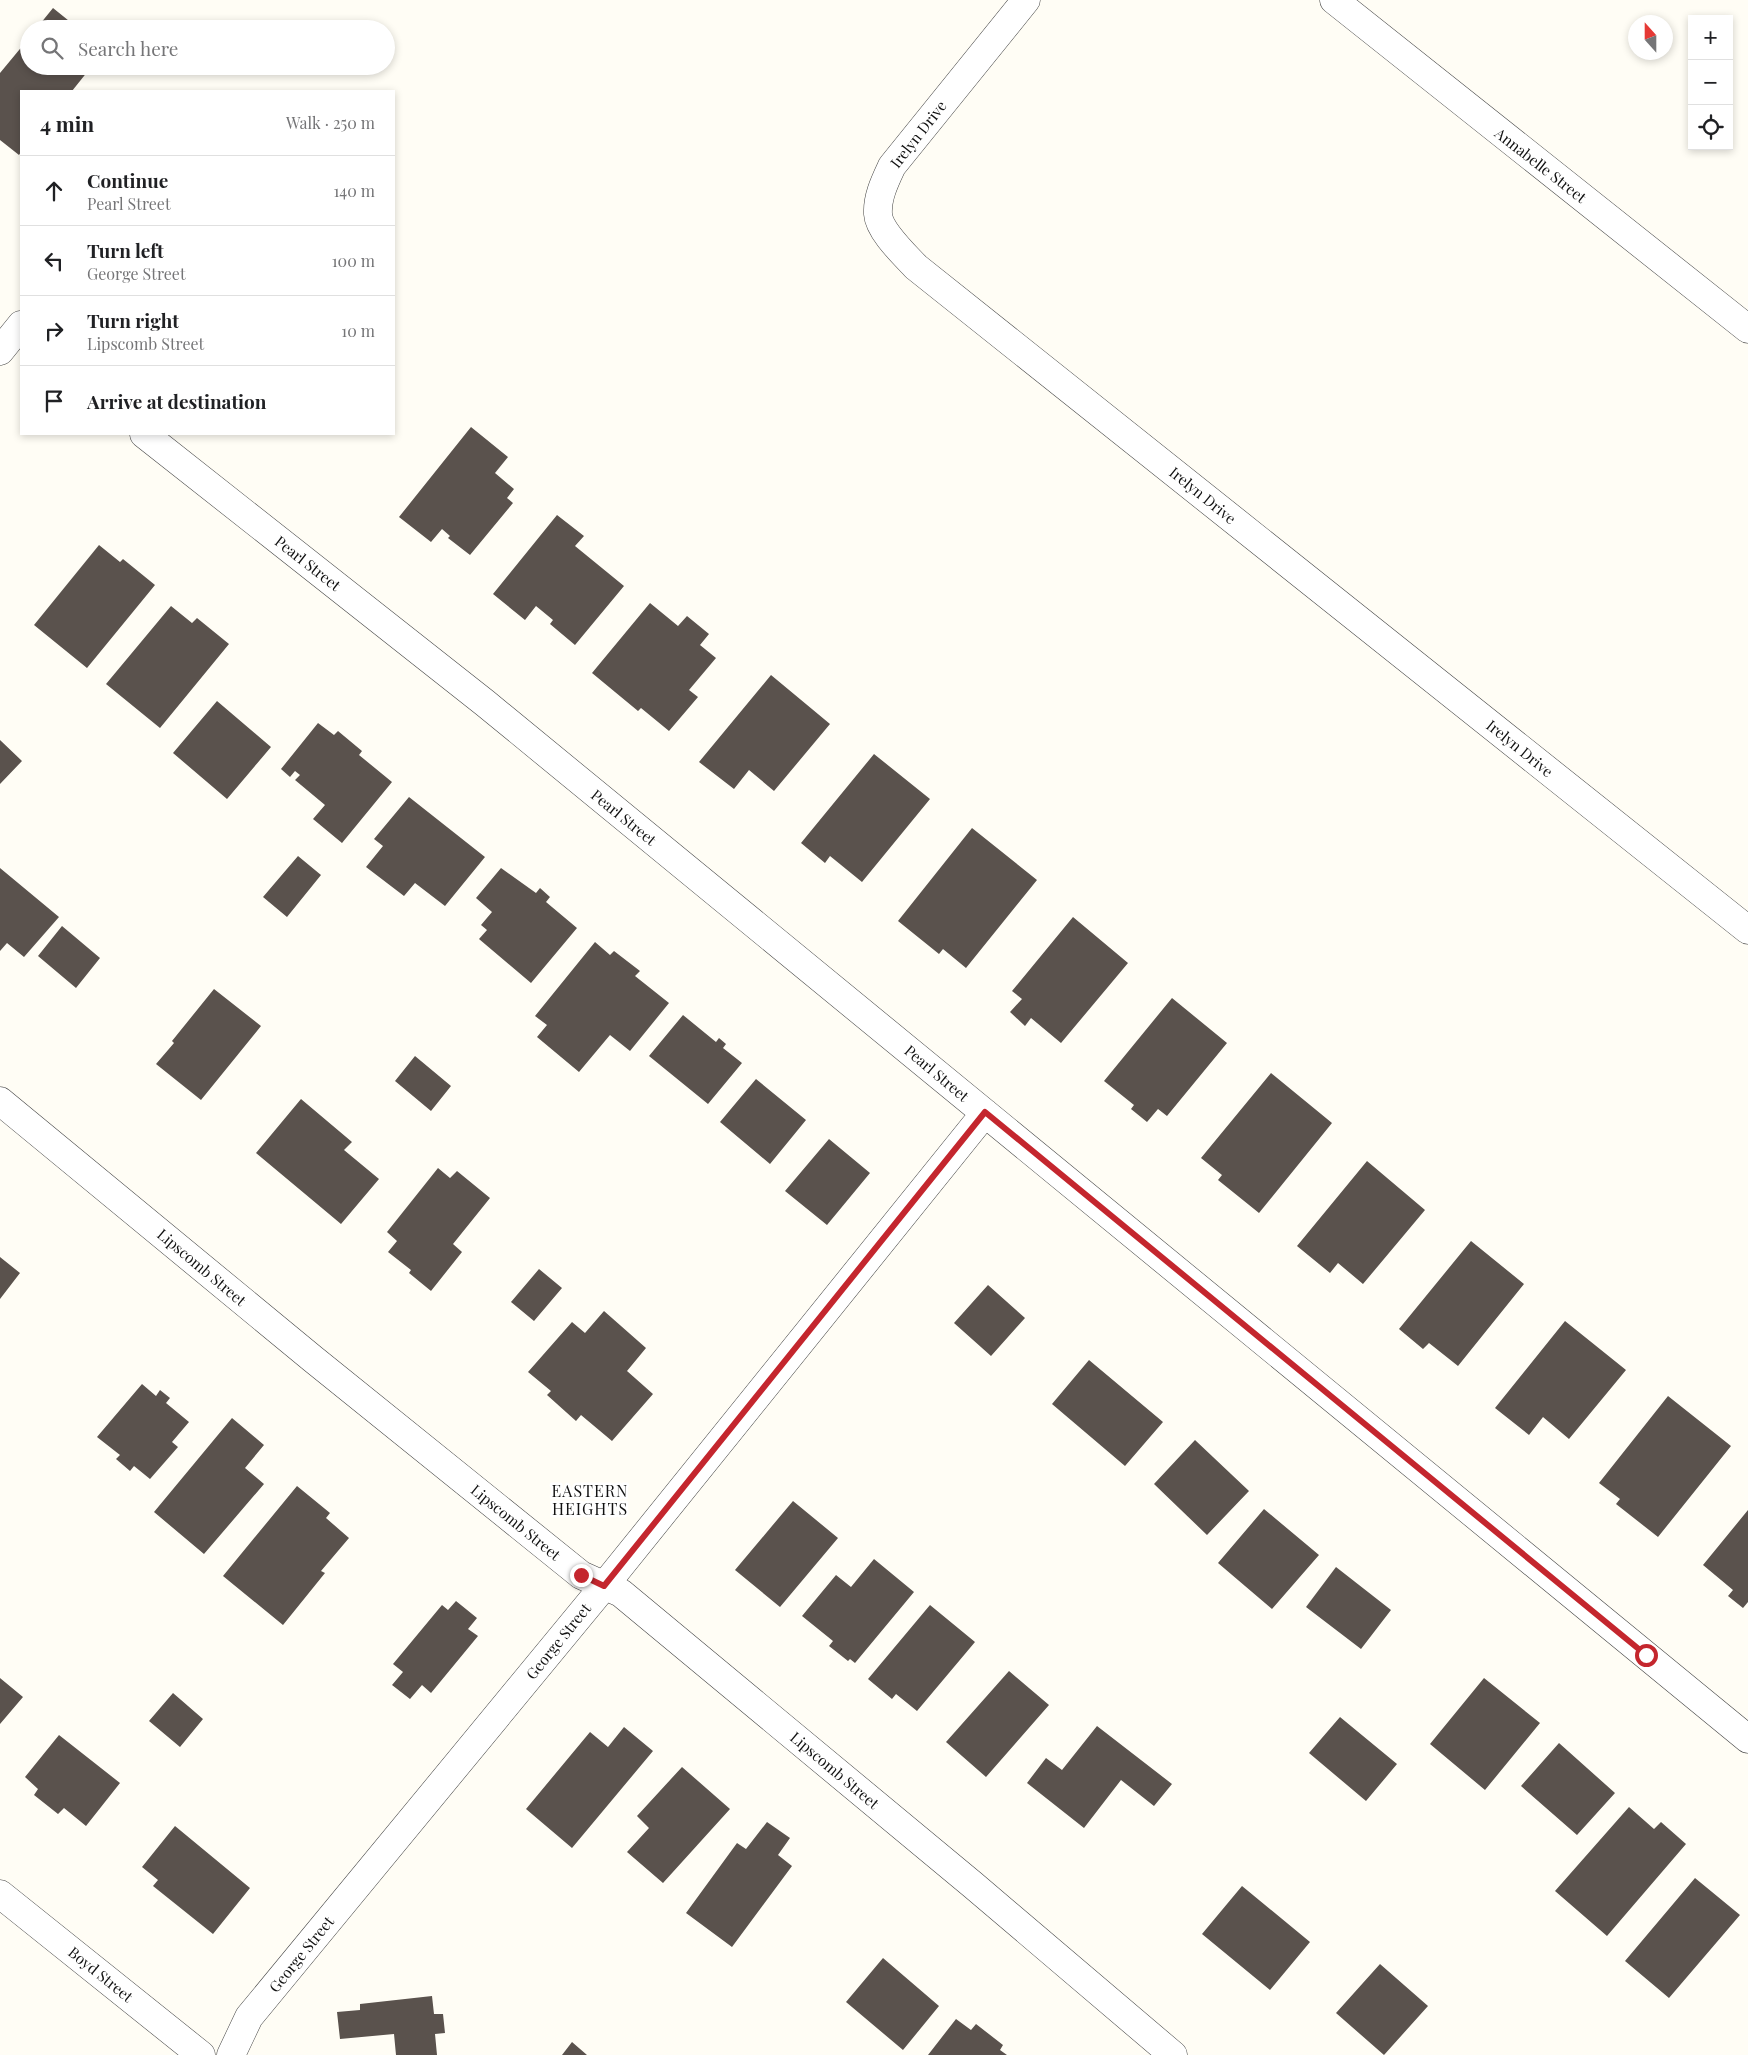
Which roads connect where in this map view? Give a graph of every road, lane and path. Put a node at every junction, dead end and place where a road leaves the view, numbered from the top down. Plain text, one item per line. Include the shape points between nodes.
1 (1026, 0) edge
2 (1334, 0) edge
3 (1748, 329) edge
4 (145, 435) edge
5 (1748, 930) edge
6 (0, 1100) edge
7 (985, 1112) junction
8 (604, 1586) junction
9 (1748, 1739) edge
10 (0, 1894) edge
11 (201, 2055) edge
12 (231, 2055) edge
13 (1173, 2055) edge

1 - 5 street, Irelyn Drive via 892,166 881,189 878,216 893,243 916,267
2 - 3 street, Annabelle Street
4 - 7 street, Pearl Street via 460,682
6 - 8 street, Lipscomb Street via 581,1575
7 - 8 street, George Street
7 - 9 street, Pearl Street
8 - 12 street, George Street via 249,2017
8 - 13 street, Lipscomb Street via 621,1593 752,1700
10 - 11 street, Boyd Street

